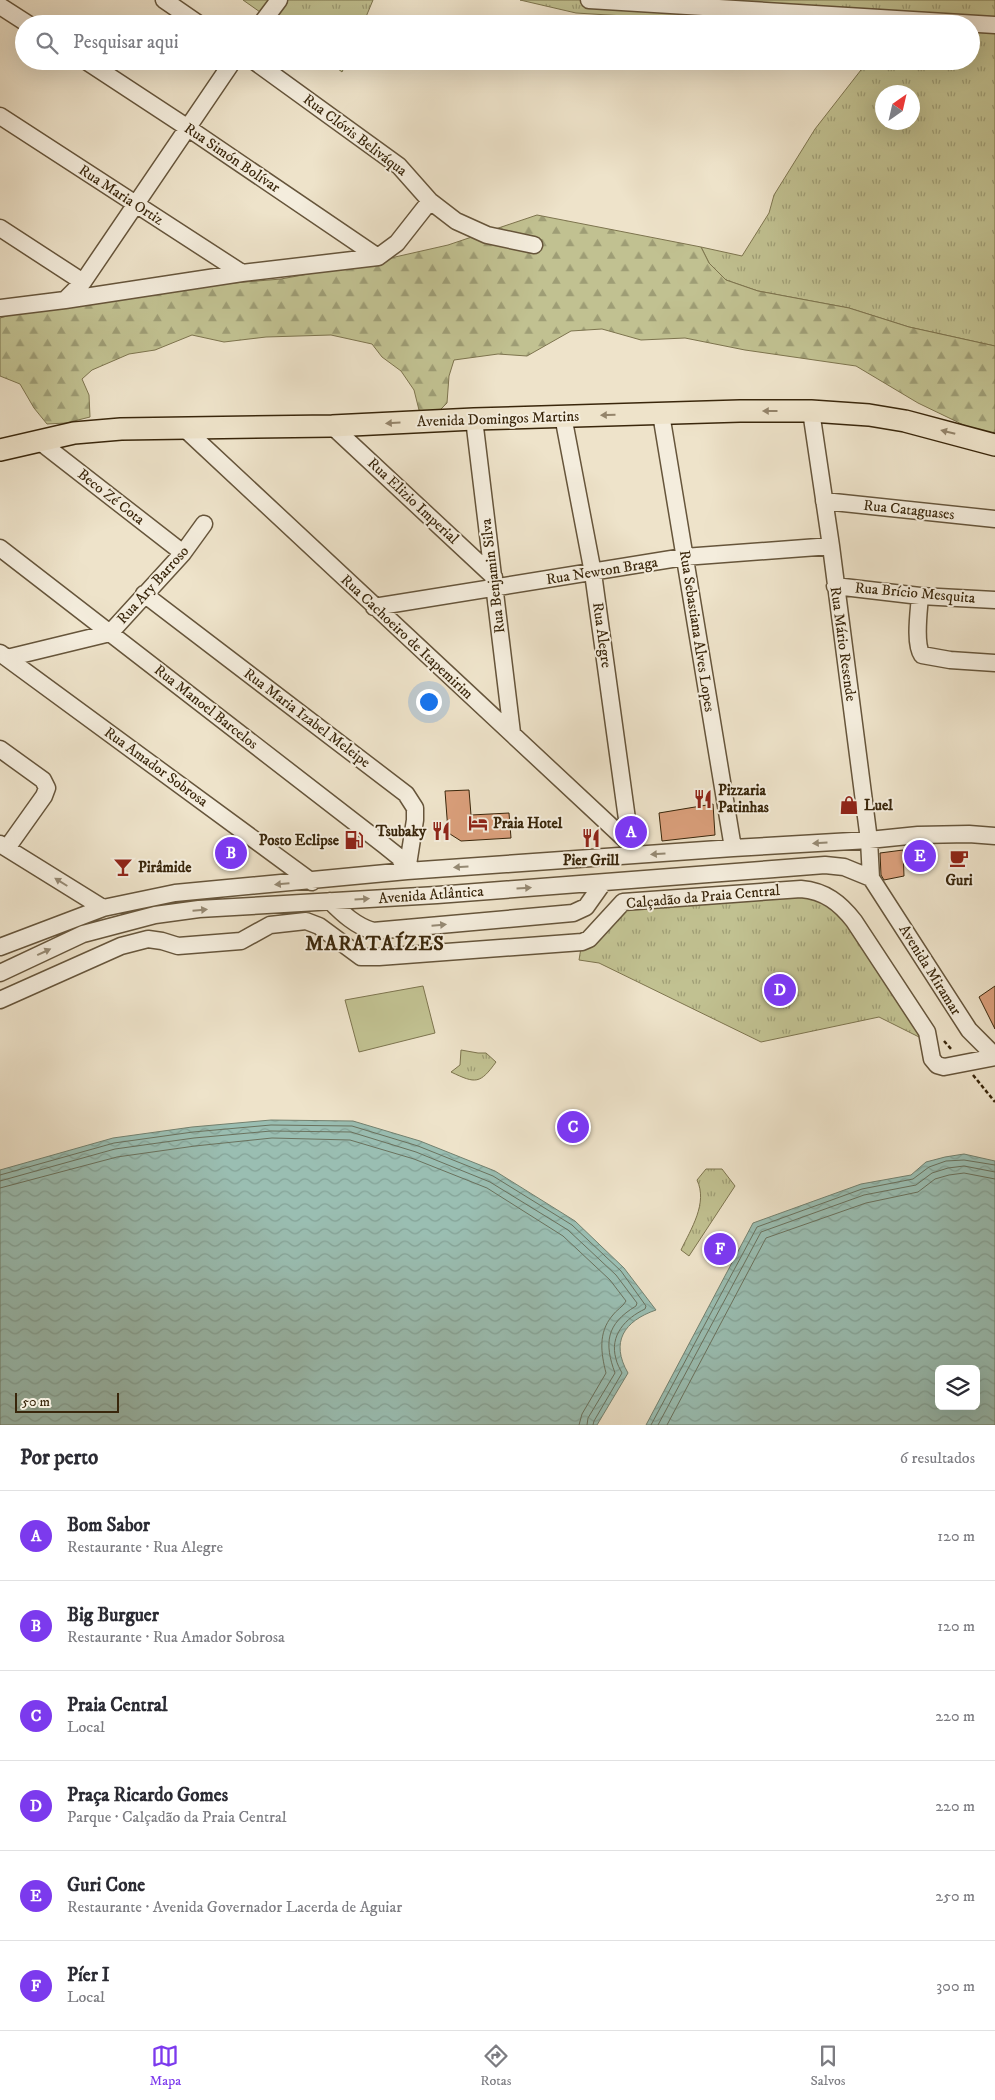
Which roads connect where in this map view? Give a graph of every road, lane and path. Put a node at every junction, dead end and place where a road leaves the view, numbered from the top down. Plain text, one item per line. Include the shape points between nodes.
1 (164, 0) edge
2 (279, 0) edge
3 (589, 0) edge
4 (0, 6) edge
5 (186, 15) edge
6 (268, 15) edge
7 (833, 15) edge
8 (15, 16) edge
9 (980, 24) edge
10 (995, 25) edge
11 (100, 70) edge
12 (227, 70) edge
13 (266, 70) edge
14 (0, 116) edge
15 (188, 128) junction
16 (430, 201) junction
17 (136, 205) junction
18 (0, 228) edge
19 (534, 245) dead end
20 (378, 257) junction
21 (242, 273) junction
22 (84, 282) junction
23 (65, 300) junction
24 (0, 308) edge
25 (811, 411) junction
26 (661, 414) junction
27 (563, 416) junction
28 (474, 419) junction
29 (332, 426) junction
30 (185, 429) junction
31 (38, 441) junction
32 (995, 445) edge
33 (0, 450) edge
34 (824, 501) junction
35 (995, 519) edge
36 (204, 524) dead end
37 (831, 546) junction
38 (0, 548) edge
39 (183, 553) junction
40 (684, 557) junction
41 (593, 573) junction
42 (494, 582) junction
43 (834, 586) junction
44 (144, 594) junction
45 (920, 596) junction
46 (995, 600) edge
47 (374, 607) junction
48 (110, 633) junction
49 (4, 656) edge
50 (995, 663) edge
51 (512, 733) junction
52 (0, 749) edge
53 (995, 836) edge
54 (869, 840) junction
55 (4, 846) edge
56 (732, 848) junction
57 (632, 850) junction
58 (407, 871) junction
59 (872, 878) junction
60 (312, 882) junction
61 (603, 883) junction
62 (330, 902) junction
63 (103, 908) junction
64 (0, 948) edge
65 (0, 973) edge
66 (0, 1000) edge
67 (995, 1057) edge
68 (964, 1064) junction
69 (995, 1102) edge

1 - 5 street
2 - 6 street
3 - 7 street
4 - 8 street
9 - 10 street
11 - 15 street, Rua Simón Bolívar
12 - 15 street
13 - 16 street, Rua Clóvis Beliváqua via 399,166
14 - 17 street, Rua Maria Ortiz
15 - 17 street
15 - 20 street, Rua Simón Bolívar
16 - 19 street, Rua Clóvis Beliváqua via 456,221 486,235
16 - 20 street via 397,243
17 - 21 street, Rua Maria Ortiz
17 - 22 street
18 - 22 street
20 - 21 street
21 - 23 street
22 - 23 street
23 - 24 street
25 -> 26 main road, Avenida Domingos Martins
32 -> 25 main road, Avenida Domingos Martins via 905,421
25 - 34 street, Rua Mário Resende
26 -> 27 main road, Avenida Domingos Martins
26 - 40 street, Rua Sebastiana Alves Lopes
27 - 28 main road, Avenida Domingos Martins
27 - 41 street, Rua Alegre
28 -> 29 main road, Avenida Domingos Martins
28 - 42 street, Rua Benjamin Silva
29 - 30 main road, Avenida Domingos Martins
29 - 42 street, Rua Elizio Imperial
30 - 31 main road, Avenida Domingos Martins via 121,429 74,433
30 - 47 street, Rua Cachoeiro de Itapemirim
31 - 33 main road, Avenida Domingos Martins
31 - 39 street, Beco Zé Cota
34 - 35 street, Rua Cataguases
34 - 37 street, Rua Mário Resende
36 - 39 street, Rua Ary Barroso
37 - 40 street, Rua Newton Braga
37 - 43 street, Rua Mário Resende
38 - 48 street, Rua Manoel Barcelos
39 - 44 street, Rua Ary Barroso
40 - 41 street, Rua Newton Braga
40 - 56 street, Rua Sebastiana Alves Lopes
41 - 42 street, Rua Newton Braga
41 - 57 street, Rua Alegre
42 - 47 street, Rua Newton Braga
42 - 51 street, Rua Benjamin Silva
43 - 45 street, Rua Brício Mesquita
43 - 54 street, Rua Mário Resende
44 - 48 street, Rua Ary Barroso
44 - 58 street, Rua Maria Izabel Meleipe via 406,794 415,808
45 - 46 street, Rua Brício Mesquita
45 - 50 street via 918,638 922,655
47 - 51 street, Rua Cachoeiro de Itapemirim
48 - 49 street, Rua Ary Barroso
48 - 58 street, Rua Manoel Barcelos via 399,857
49 - 60 street, Rua Amador Sobrosa
51 - 57 street, Rua Cachoeiro de Itapemirim
52 - 55 street via 43,780 47,788
53 - 54 street, Avenida Atlântica via 918,835
54 -> 56 street, Avenida Atlântica
54 - 59 street, Rua Mário Resende
63 -> 55 street
56 -> 57 street, Avenida Atlântica
57 -> 58 street, Avenida Atlântica
58 - 60 street, Avenida Atlântica
59 - 61 street, Avenida Atlântica via 844,867 826,865
59 - 67 street, Avenida Miramar via 969,1030
60 -> 63 street, Avenida Atlântica via 175,893
62 -> 61 street, Avenida Atlântica
62 -> 61 street via 354,922 373,931 573,913 586,907
65 -> 62 street, Avenida Atlântica via 83,934 155,915
63 - 64 street, Avenida Atlântica
66 - 68 street, Calçadão da Praia Central via 121,946 148,939 178,946 241,941 270,925 306,921 319,926 360,957 418,954 586,941 619,905 628,901 801,889 831,898 854,921 927,1032 932,1059 937,1065 944,1068
67 - 68 street, Calçadão da Praia Central
68 - 69 path

